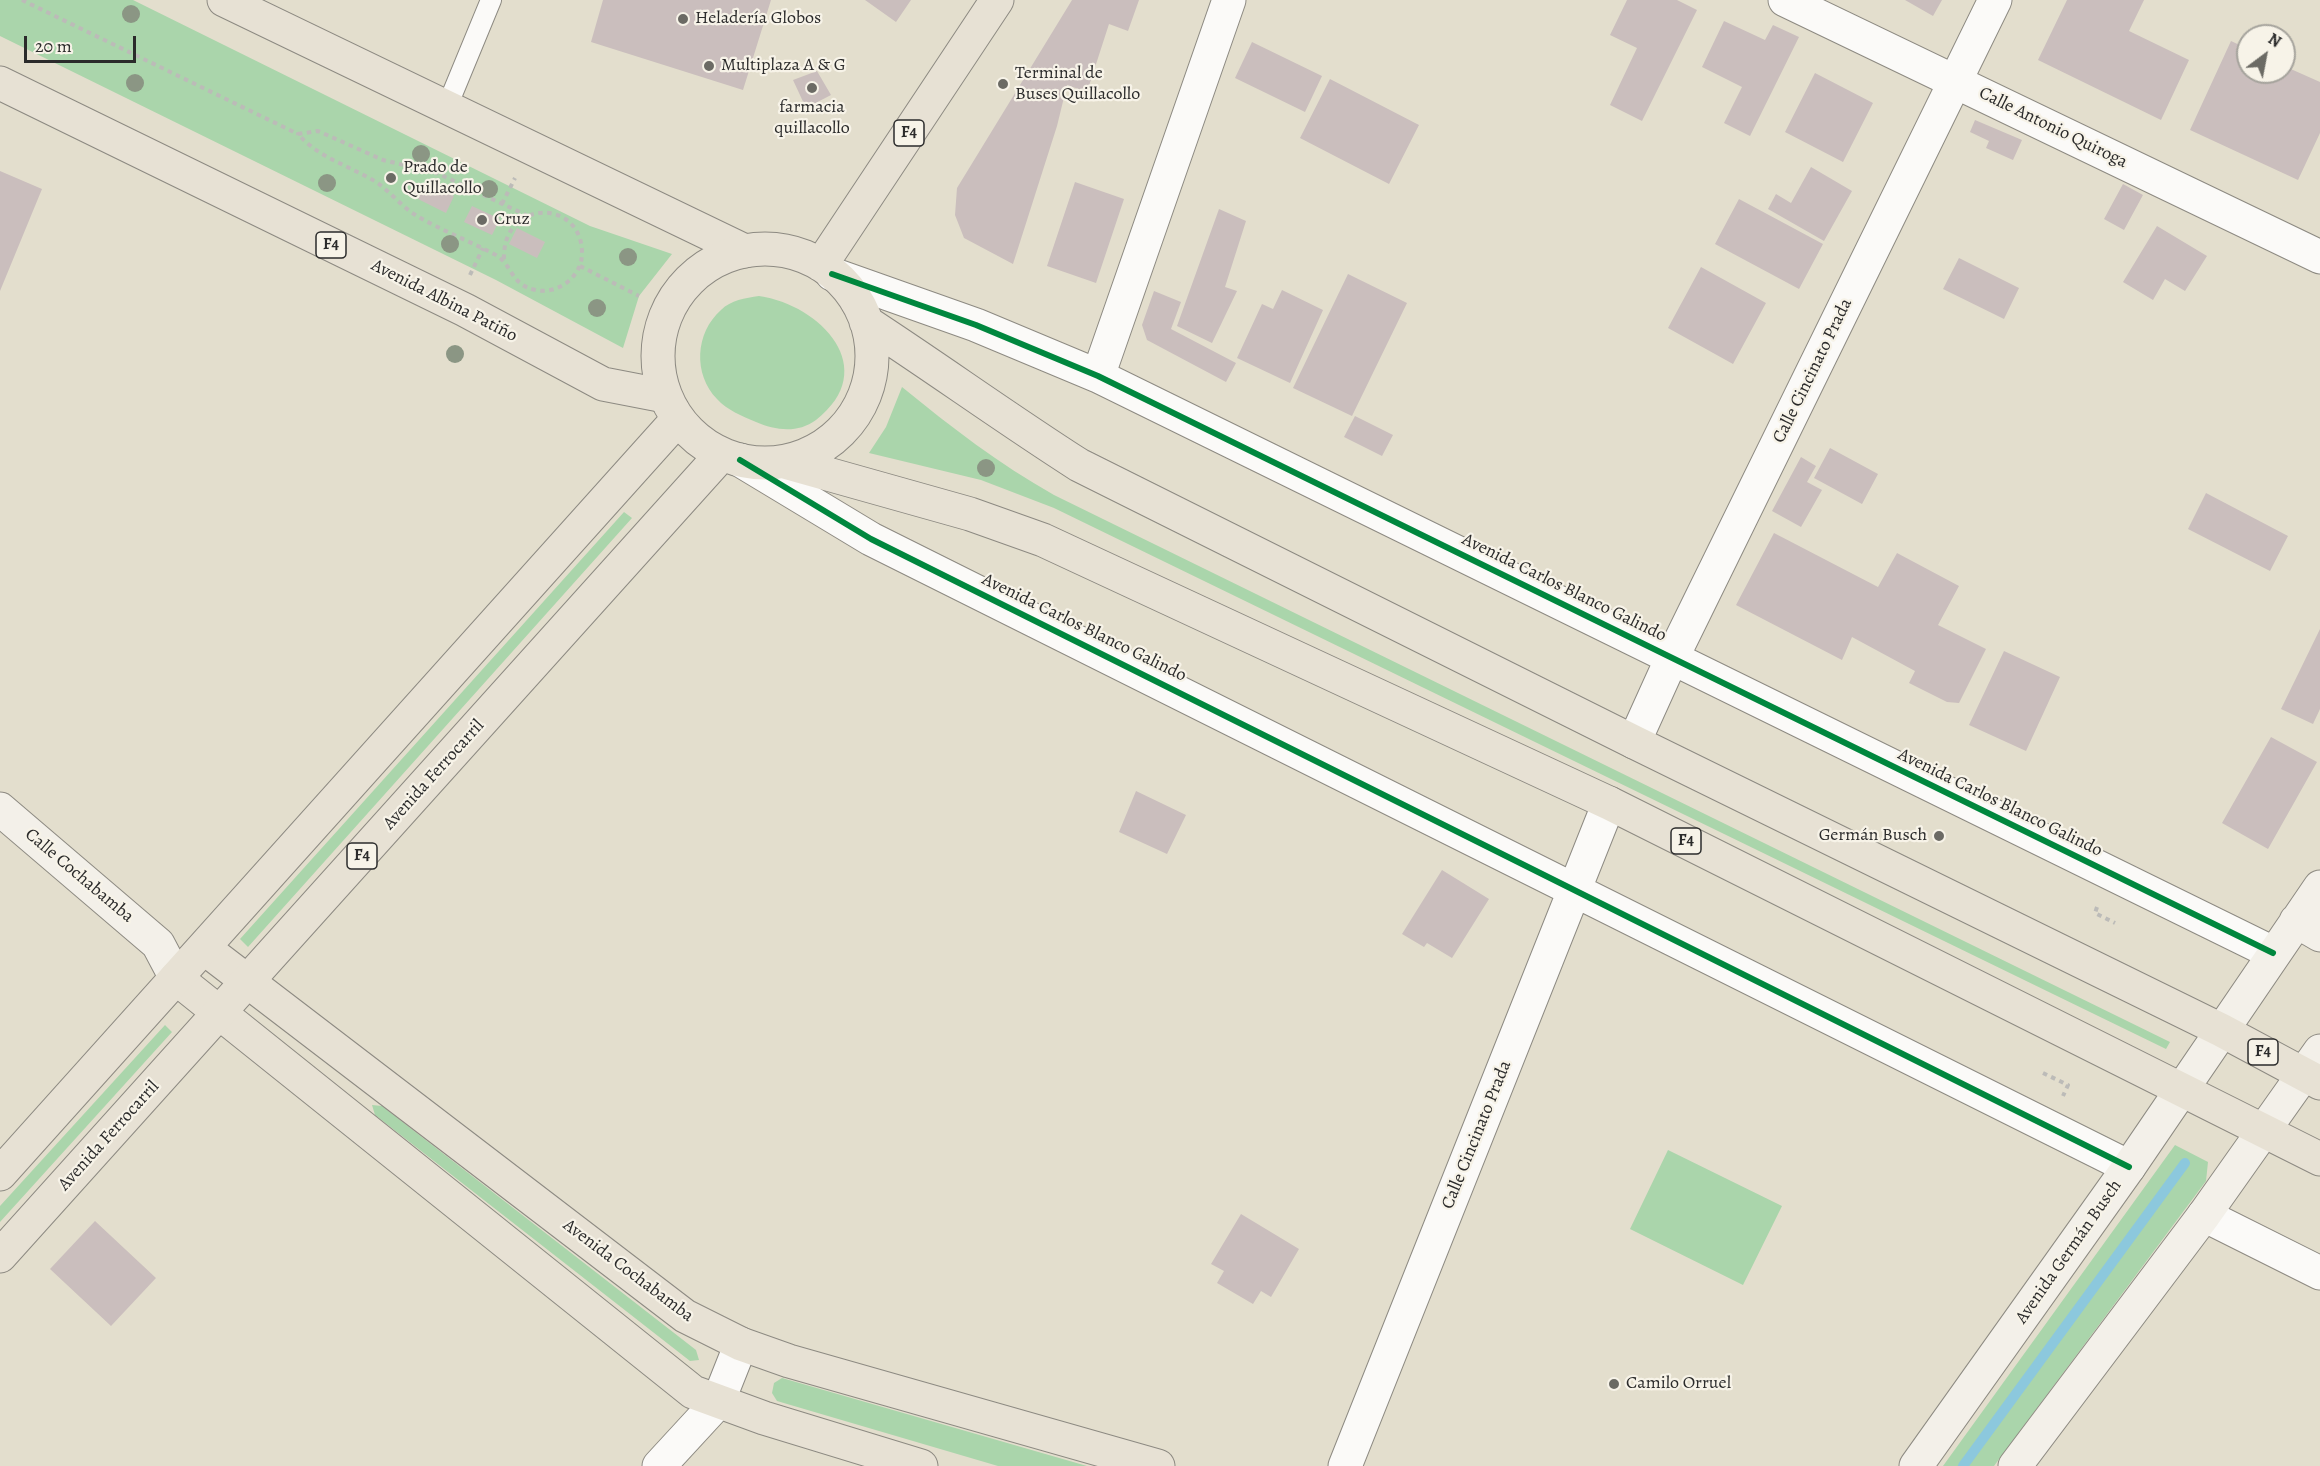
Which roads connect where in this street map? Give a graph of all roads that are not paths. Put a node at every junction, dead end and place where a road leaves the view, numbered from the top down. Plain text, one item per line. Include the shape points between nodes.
1 (224, 0) edge
2 (491, 0) edge
3 (997, 0) edge
4 (1228, 0) edge
5 (1785, 0) edge
6 (1995, 0) edge
7 (1956, 82) junction
8 (0, 83) edge
9 (446, 109) junction
10 (745, 251) junction
11 (2320, 257) edge
12 (827, 269) junction
13 (866, 322) junction
14 (1098, 376) junction
15 (671, 408) junction
16 (731, 457) junction
17 (785, 462) junction
18 (1672, 658) junction
19 (1634, 742) junction
20 (1609, 803) junction
21 (0, 809) edge
22 (2320, 887) edge
23 (1575, 889) junction
24 (2308, 928) edge
25 (158, 944) junction
26 (204, 948) junction
27 (2273, 953) junction
28 (176, 978) junction
29 (248, 982) junction
30 (220, 1013) junction
31 (2221, 1030) junction
32 (2315, 1070) edge
33 (2181, 1089) junction
34 (2265, 1132) junction
35 (2320, 1159) edge
36 (2129, 1167) junction
37 (0, 1174) edge
38 (2204, 1215) junction
39 (0, 1256) edge
40 (2320, 1274) edge
41 (741, 1344) junction
42 (718, 1402) junction
43 (659, 1466) edge
44 (921, 1466) edge
45 (1158, 1466) edge
46 (1345, 1466) edge
47 (1916, 1466) edge
48 (2015, 1466) edge

1 - 9 main road, F4
2 - 9 lane
3 - 12 main road, F4
4 - 14 street
5 - 7 street, Calle Antonio Quiroga
6 - 7 street, Calle Cincinato Prada
7 - 11 street, Calle Antonio Quiroga
7 - 18 street, Calle Cincinato Prada
8 - 15 main road, Avenida Albina Patiño / F4 via 465,310 603,384
9 - 10 main road, F4
10 - 12 main road, F4 via 781,251
10 - 15 main road, F4 via 724,257 689,280 665,316 658,356
12 - 13 main road, F4 via 852,294
12 - 14 street, Avenida Carlos Blanco Galindo
13 - 17 main road, F4 via 871,338 871,371 854,418 817,451
13 - 19 main road, F4 via 1079,465
14 - 18 street, Avenida Carlos Blanco Galindo
15 - 16 main road, F4 via 697,439
15 - 26 main road
16 - 17 main road, F4 via 759,463
16 - 23 street, Avenida Carlos Blanco Galindo via 871,539
16 - 29 main road, Avenida Ferrocarril / F4
17 - 20 main road, F4 via 970,514 1043,540
18 - 19 street, Calle Cincinato Prada
18 - 27 street, Avenida Carlos Blanco Galindo
19 - 31 main road, F4
20 - 23 street, Calle Cincinato Prada
20 - 33 main road, F4
21 - 25 main road, Calle Cochabamba
22 - 24 main road, Avenida Germán Busch
23 - 36 street, Avenida Carlos Blanco Galindo
23 - 46 street, Calle Cincinato Prada
24 - 27 main road, Avenida Germán Busch
25 - 26 main road
25 - 28 main road, Calle Cochabamba
26 - 28 main road
26 - 29 main road, Avenida Cochabamba
27 - 31 main road, Avenida Germán Busch
28 - 30 main road
28 - 37 main road
29 - 30 main road, Avenida Ferrocarril / F4
29 - 41 main road, Avenida Cochabamba via 685,1316
30 - 39 main road, Avenida Ferrocarril / F4
30 - 42 main road via 667,1374 693,1392
31 - 32 main road, F4
31 - 33 main road, Avenida Germán Busch
32 - 34 main road
33 - 34 main road, F4
33 - 36 main road, Avenida Germán Busch
34 - 35 main road, F4
34 - 38 main road
36 - 47 main road, Avenida Germán Busch
38 - 40 street
38 - 48 main road
41 - 42 street
41 - 45 main road, Avenida Cochabamba
42 - 43 street
42 - 44 main road

